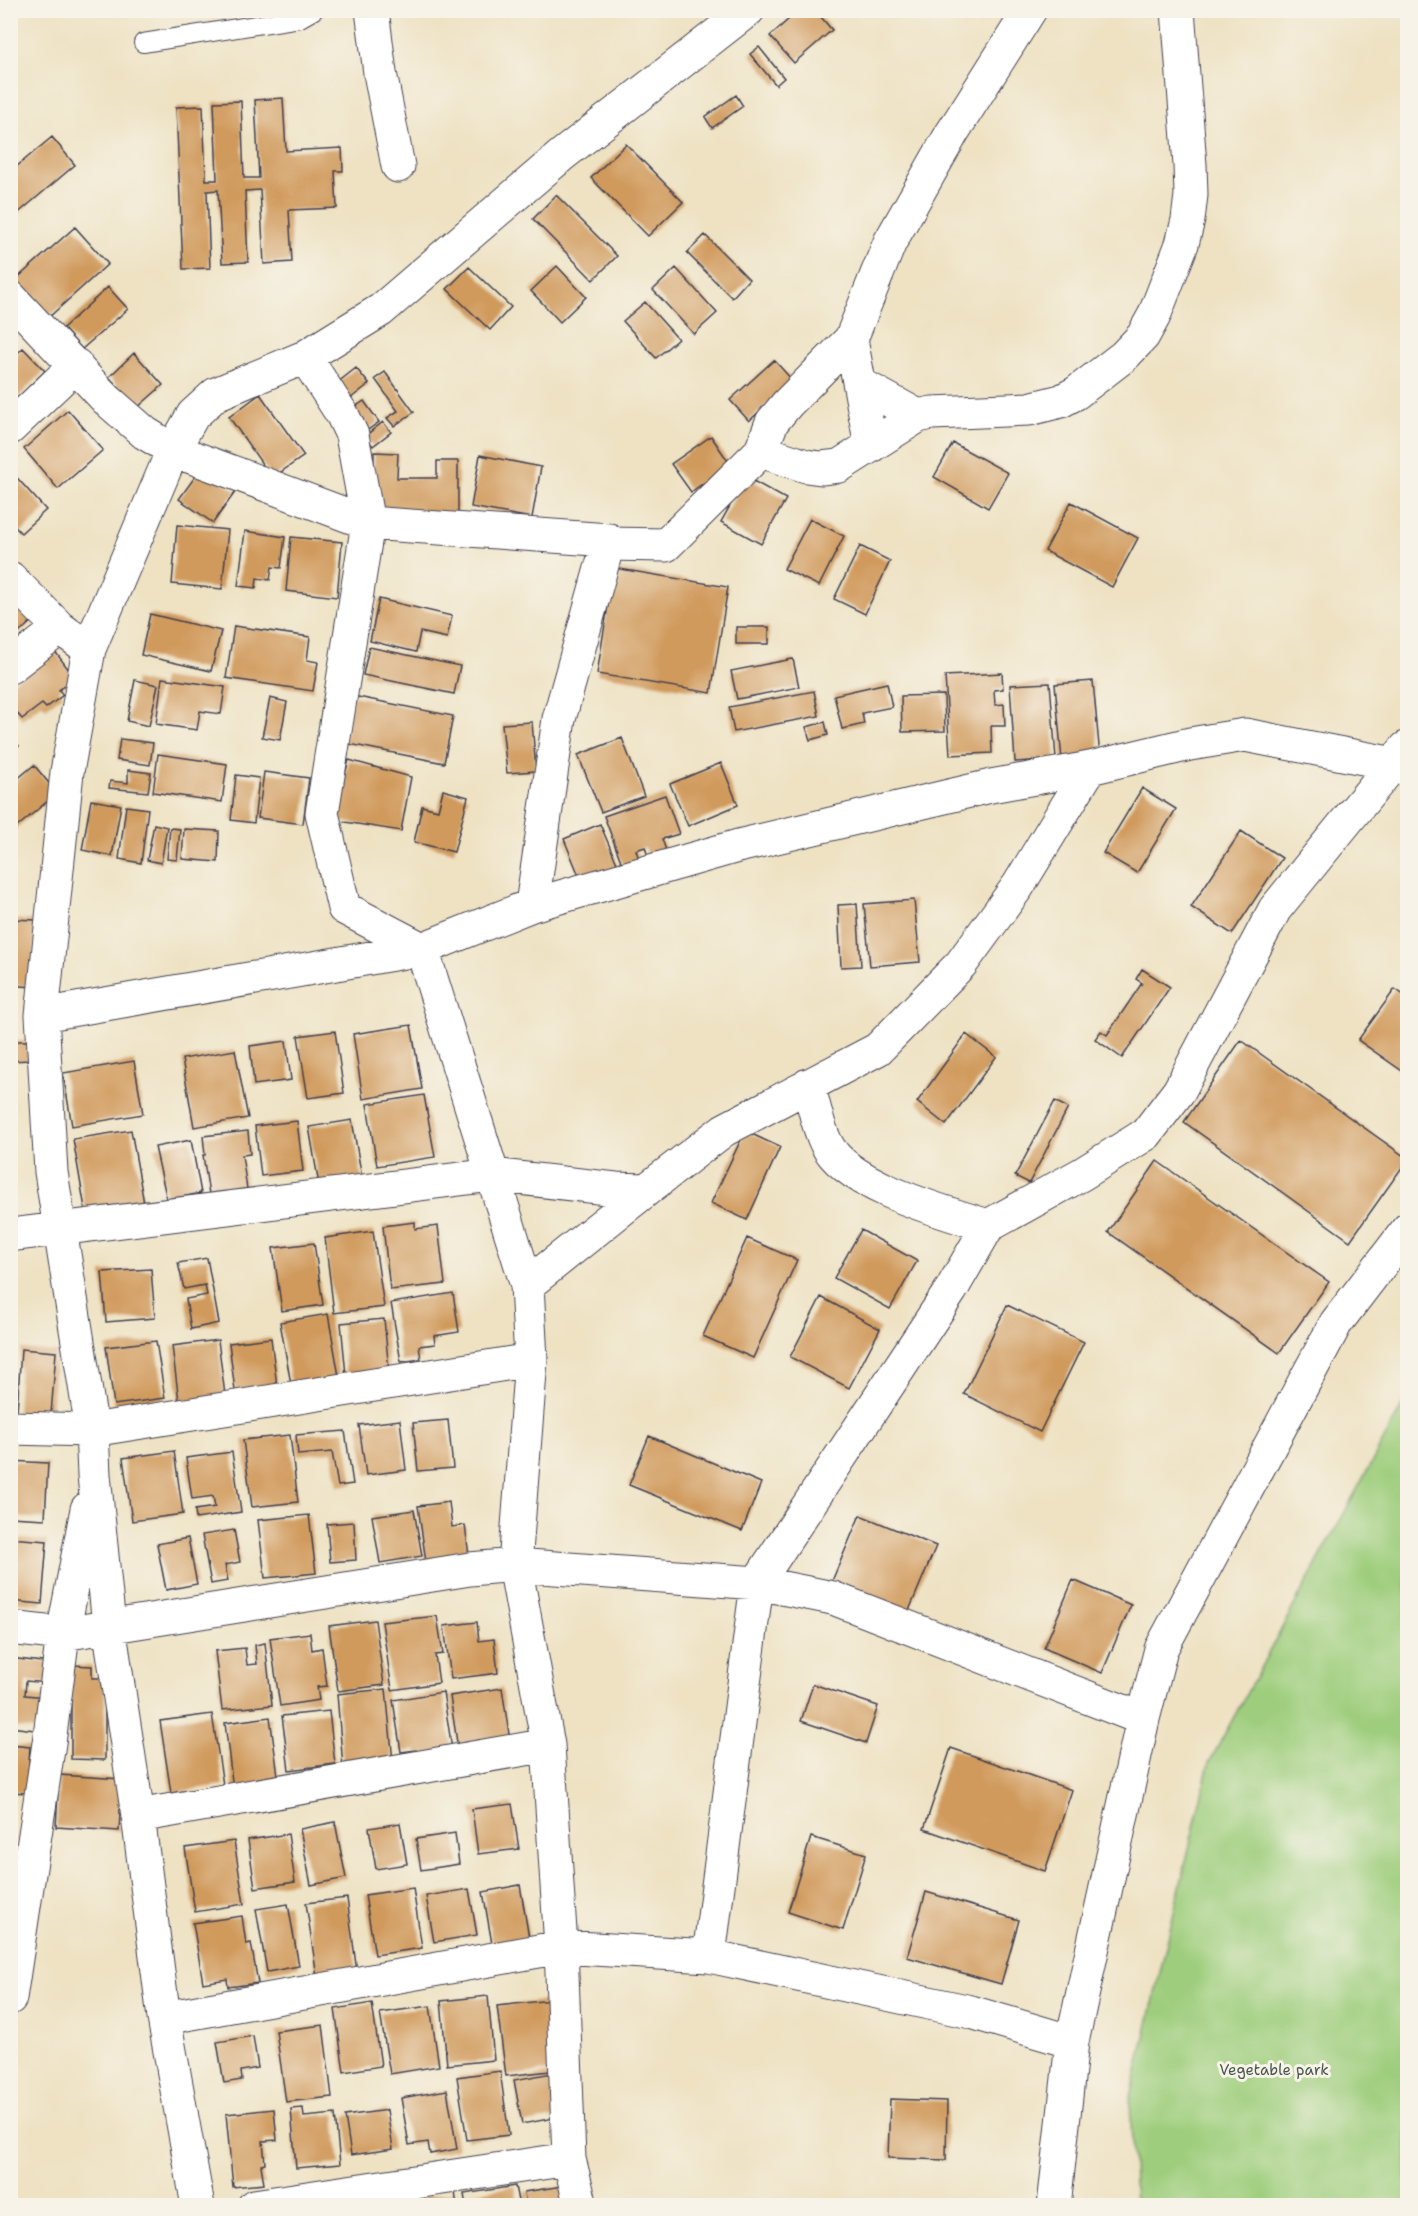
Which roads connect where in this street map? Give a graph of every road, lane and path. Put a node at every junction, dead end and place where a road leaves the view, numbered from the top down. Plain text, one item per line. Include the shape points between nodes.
1 (314, 10) edge
2 (372, 10) edge
3 (748, 10) edge
4 (1030, 10) edge
5 (1178, 10) edge
6 (143, 43) dead end
7 (398, 165) dead end
8 (10, 297) edge
9 (851, 339) junction
10 (305, 357) junction
11 (76, 365) junction
12 (860, 384) junction
13 (918, 416) junction
14 (10, 428) edge
15 (871, 446) junction
16 (173, 450) junction
17 (761, 451) junction
18 (368, 523) junction
19 (607, 544) junction
20 (10, 578) edge
21 (60, 628) junction
22 (89, 649) junction
23 (10, 667) edge
24 (1403, 760) edge
25 (1089, 768) junction
26 (532, 905) junction
27 (422, 949) junction
28 (42, 1015) junction
29 (808, 1085) junction
30 (492, 1175) junction
31 (646, 1190) junction
32 (988, 1226) junction
33 (59, 1229) junction
34 (1407, 1229) edge
35 (10, 1235) edge
36 (527, 1285) junction
37 (531, 1360) junction
38 (10, 1428) edge
39 (92, 1430) junction
40 (94, 1475) junction
41 (515, 1565) junction
42 (757, 1583) junction
43 (109, 1626) junction
44 (10, 1628) edge
45 (63, 1634) junction
46 (1143, 1719) junction
47 (548, 1745) junction
48 (138, 1816) junction
49 (24, 1821) edge
50 (561, 1947) junction
51 (710, 1956) junction
52 (10, 1998) edge
53 (164, 2018) junction
54 (1072, 2042) junction
55 (569, 2159) junction
56 (198, 2205) edge
57 (254, 2205) edge
58 (581, 2205) edge
59 (1054, 2205) edge

1 - 6 lane via 300,18
2 - 7 street
3 - 10 street via 562,155 381,310
4 - 9 street via 952,133 890,242
5 - 13 street via 1191,195 1182,244 1143,336 1076,393 1053,404
8 - 11 street
9 - 12 street
9 - 17 street via 772,422
10 - 16 street via 216,394 193,415
10 - 18 street via 352,435
11 - 14 street
11 - 16 street via 106,399 145,433
12 - 13 street
12 - 15 street
13 - 15 street
15 - 17 street via 846,463 830,468 794,463
16 - 18 street
16 - 22 street
17 - 19 street via 666,545
18 - 19 street via 609,540
18 - 27 street via 322,813 344,908
19 - 26 street via 559,719
20 - 21 street
21 - 22 street
21 - 23 street
22 - 28 street via 67,772
24 - 25 street via 1245,735
24 - 32 street via 1275,909 1179,1091 1146,1134
25 - 26 street via 991,786 738,846
25 - 29 street via 1018,886 961,964 878,1049
26 - 27 street
27 - 28 street
27 - 30 street
28 - 33 street via 51,1172
29 - 31 street via 724,1130
29 - 32 street via 826,1144 849,1170 894,1194
30 - 31 street
30 - 33 street
30 - 36 street
31 - 36 street
32 - 42 street via 951,1290
33 - 35 street
33 - 39 street
34 - 46 street via 1336,1323 1161,1648
36 - 37 street
37 - 39 street
37 - 41 street
38 - 39 street
39 - 40 street
40 - 43 street
40 - 45 street
41 - 42 street
41 - 43 street
41 - 47 street
42 - 46 street via 833,1598
42 - 51 street
43 - 45 street
43 - 48 street
44 - 45 street
45 - 49 street
46 - 54 street
47 - 48 street
47 - 50 street
48 - 53 street
49 - 52 street
50 - 51 street
50 - 53 street
50 - 55 street
51 - 54 street via 970,2012
53 - 56 street
54 - 59 street
55 - 57 street
55 - 58 street

